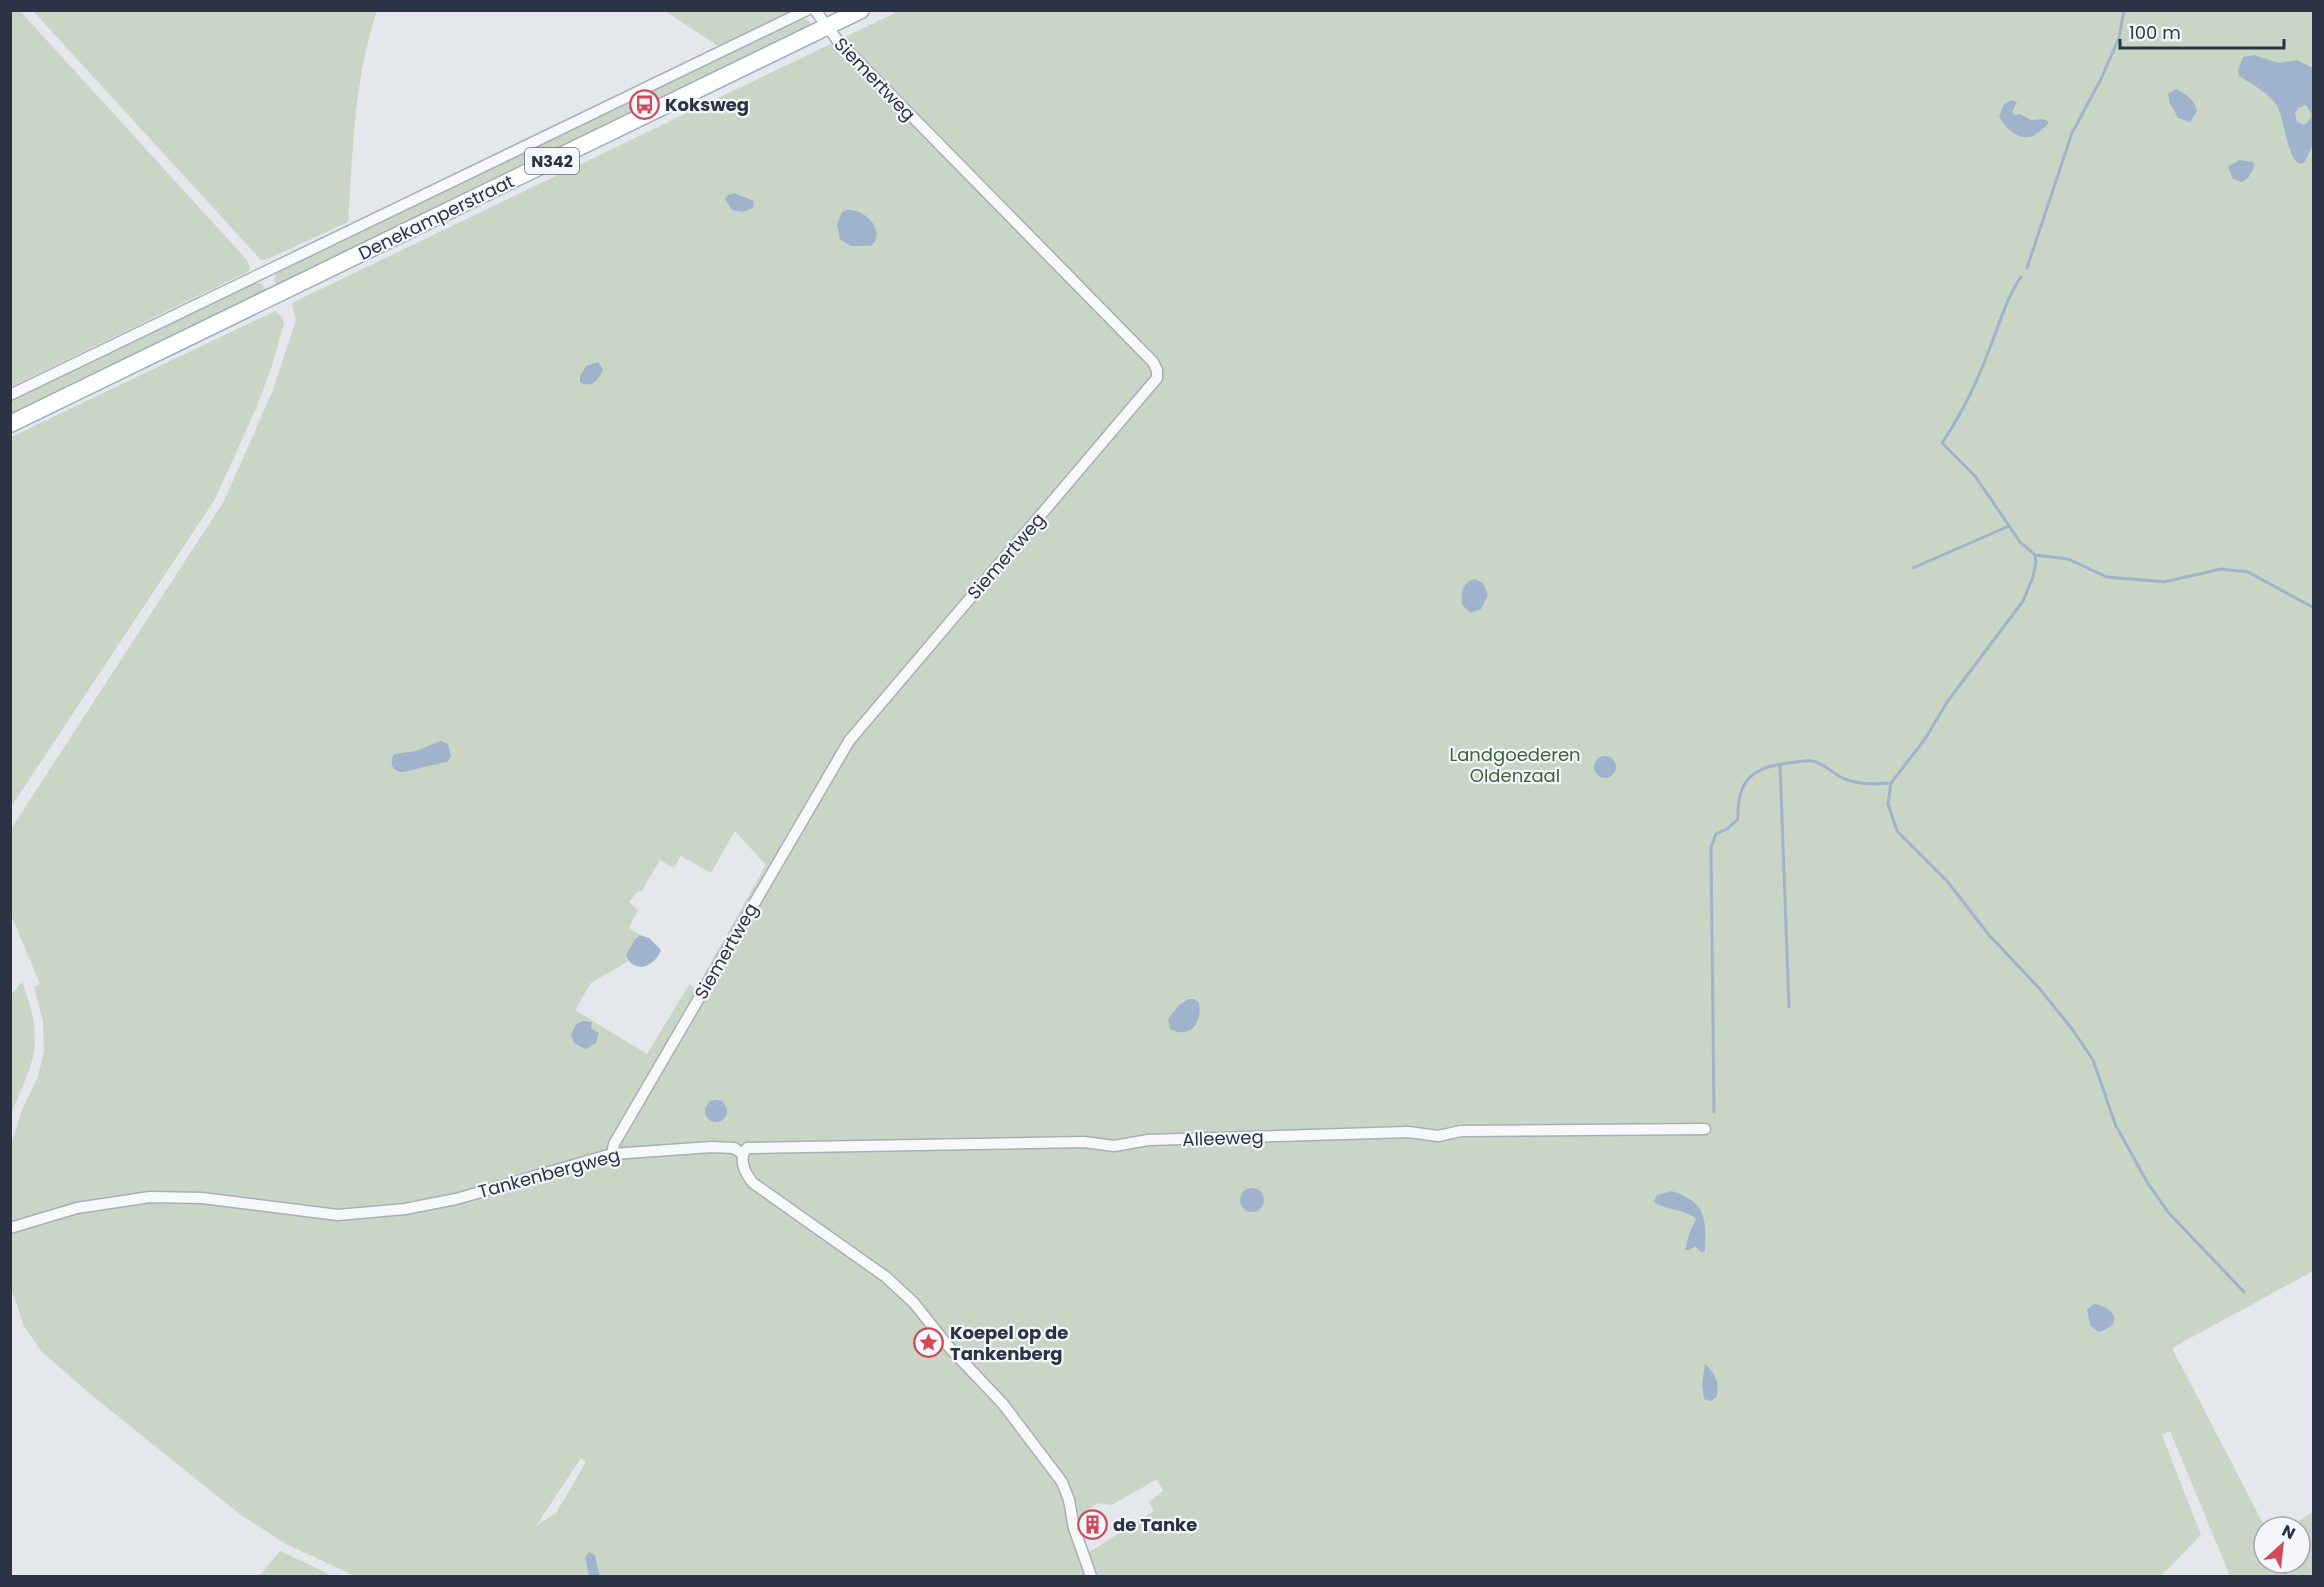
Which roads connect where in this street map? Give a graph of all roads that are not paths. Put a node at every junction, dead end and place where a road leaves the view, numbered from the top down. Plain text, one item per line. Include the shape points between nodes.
1 (807, 10) edge
2 (815, 10) edge
3 (861, 10) edge
4 (826, 27) junction
5 (10, 395) edge
6 (10, 424) edge
7 (1705, 1129) dead end
8 (612, 1154) junction
9 (743, 1154) junction
10 (10, 1228) edge
11 (1091, 1576) edge

1 - 5 street, Denekamperstraat
2 - 4 street
3 - 4 main road, Denekamperstraat / N342
4 - 6 main road, Denekamperstraat / N342
4 - 8 street, Siemertweg via 1153,362 1157,378 849,741 614,1144
7 - 9 street, Alleeweg via 1461,1131 1442,1136 1408,1132 1148,1140 1114,1146 1084,1142 776,1147 747,1148
8 - 9 street, Tankenbergweg via 712,1147 734,1148
8 - 10 street, Tankenbergweg via 456,1199 405,1209 338,1215 202,1198 150,1197 77,1208
9 - 11 street via 746,1175 753,1183 886,1277 1003,1404 1062,1482

